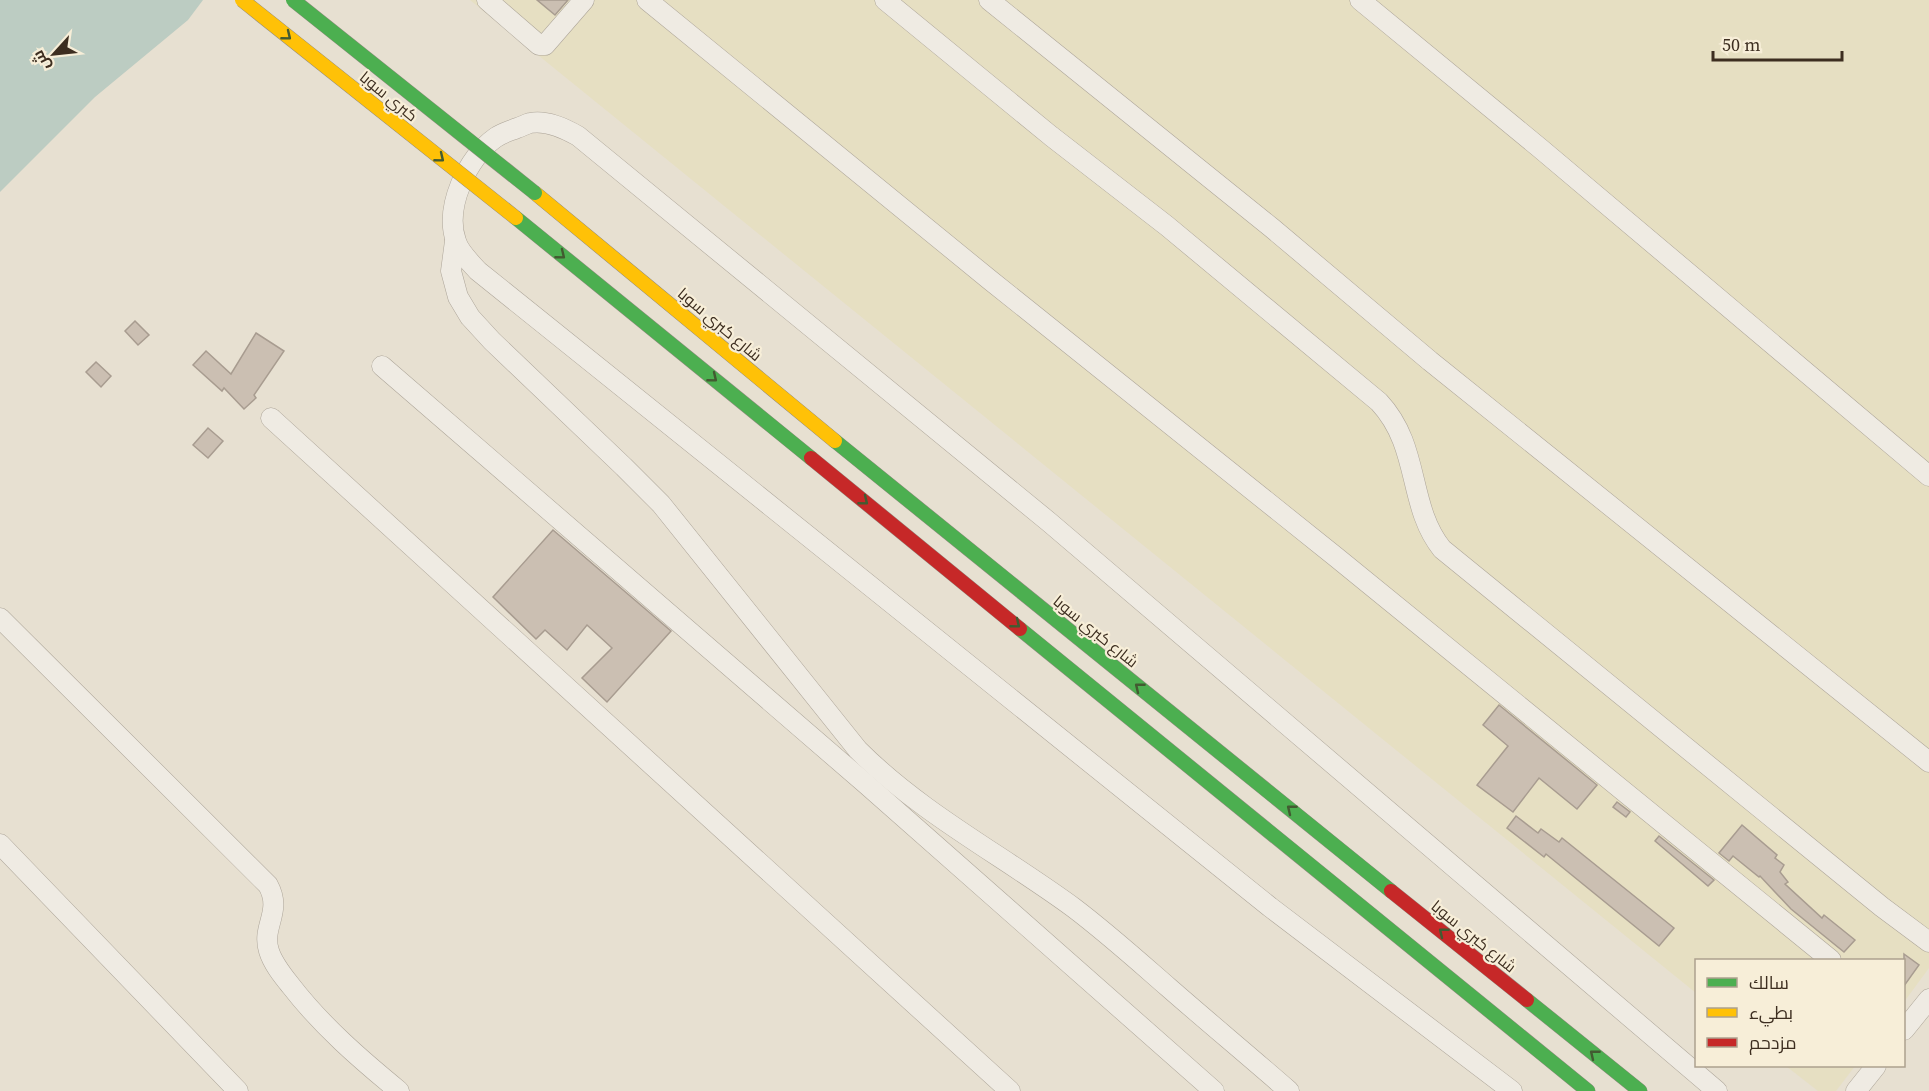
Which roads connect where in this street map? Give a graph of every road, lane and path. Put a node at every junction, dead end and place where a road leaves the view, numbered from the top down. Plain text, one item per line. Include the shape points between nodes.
1 (242, 0) edge
2 (293, 0) edge
3 (487, 0) edge
4 (584, 0) edge
5 (648, 0) edge
6 (885, 0) edge
7 (989, 0) edge
8 (1360, 0) edge
9 (535, 193) joint
10 (455, 241) junction
11 (382, 366) dead end
12 (271, 418) dead end
13 (1929, 476) edge
14 (0, 618) edge
15 (1929, 762) edge
16 (0, 844) edge
17 (1929, 942) edge
18 (1830, 959) edge
19 (1929, 999) edge
20 (1905, 1025) edge
21 (1874, 1067) edge
22 (238, 1091) edge
23 (399, 1091) edge
24 (1010, 1091) edge
25 (1215, 1091) edge
26 (1289, 1091) edge
27 (1512, 1091) edge
28 (1588, 1091) edge
29 (1640, 1091) edge
30 (1717, 1091) edge
31 (1856, 1091) edge

1 -> 28 highway, كبري سوبا, bridge via 516,218
2 - 9 highway, كبري سوبا, bridge
3 - 4 street via 539,45 545,45
5 - 18 street
6 - 17 street via 1379,402 1400,430 1427,524 1442,549
7 - 15 street
8 - 13 street
29 -> 9 highway, شارع كبري سوبا via 880,478
10 - 26 street via 451,271 458,297 470,317 661,504 865,757 943,822 1075,909
10 - 27 street via 493,285 1270,907
10 - 30 street via 453,209 459,186 470,165 491,142 529,123 549,124 578,136 1049,522
11 - 25 street
12 - 24 street
14 - 23 street via 268,885 274,902 267,942 283,975 339,1040
16 - 22 street
19 - 20 street
21 - 31 street

